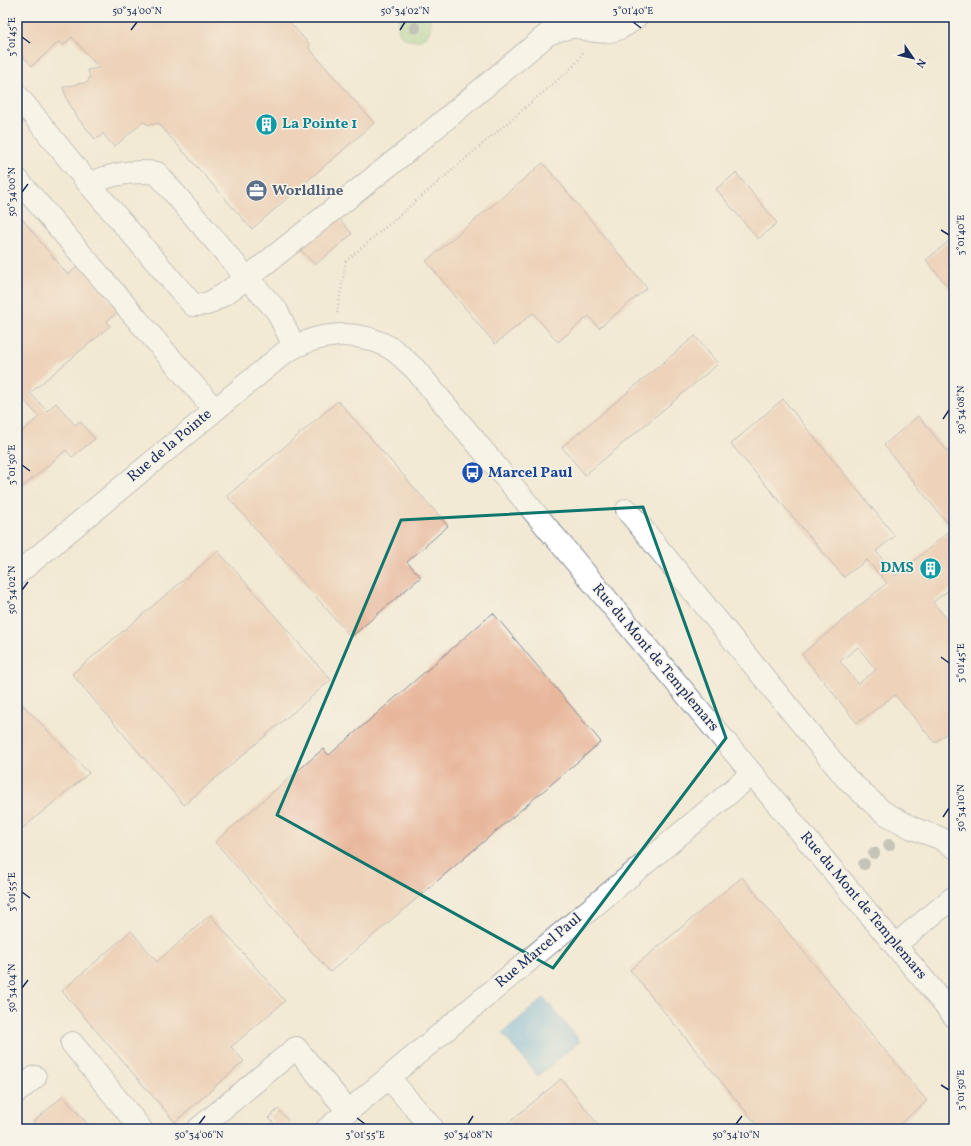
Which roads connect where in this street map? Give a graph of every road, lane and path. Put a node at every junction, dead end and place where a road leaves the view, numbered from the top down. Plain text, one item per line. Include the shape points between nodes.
1 (636, 17) edge
2 (597, 31) junction
3 (17, 96) edge
4 (17, 179) edge
5 (89, 184) junction
6 (247, 278) junction
7 (333, 335) junction
8 (294, 346) junction
9 (214, 409) junction
10 (627, 510) dead end
11 (17, 574) edge
12 (752, 774) junction
13 (954, 847) edge
14 (954, 897) edge
15 (895, 945) junction
16 (954, 1016) edge
17 (72, 1043) dead end
18 (35, 1077) dead end
19 (389, 1078) junction
20 (17, 1092) edge
21 (348, 1111) junction
22 (141, 1129) edge
23 (198, 1129) edge
24 (327, 1129) edge
25 (433, 1129) edge

1 - 2 street via 612,32
2 - 6 street via 575,27 548,34 411,148
2 - 7 path via 575,65 346,261
3 - 5 street
4 - 9 street
5 - 6 street via 119,174 145,171 157,173
5 - 6 street via 193,304 207,304
6 - 8 street via 277,311
7 - 8 street, Rue de la Pointe
7 - 12 street, Rue du Mont de Templemars via 354,336 380,343 393,350 415,369
8 - 9 street, Rue de la Pointe
9 - 11 street, Rue de la Pointe
10 - 13 street via 846,778 883,812
12 - 15 street, Rue du Mont de Templemars
12 - 19 street, Rue Marcel Paul
14 - 15 street
15 - 16 street, Rue du Mont de Templemars
17 - 22 street
18 - 20 street
19 - 21 street, Rue Marcel Paul
19 - 25 street
21 - 23 street via 296,1048
21 - 24 street, Rue Marcel Paul

